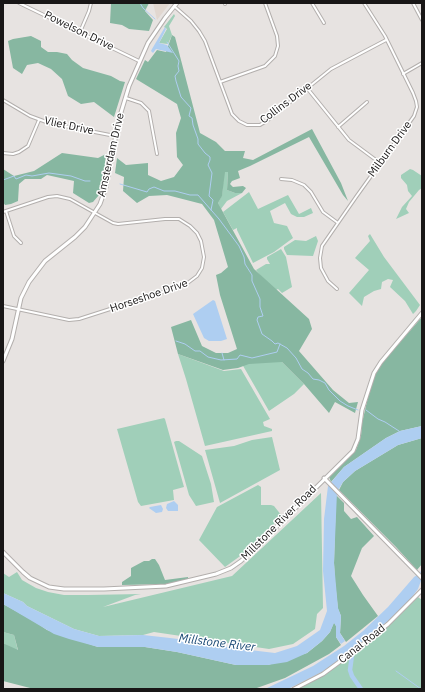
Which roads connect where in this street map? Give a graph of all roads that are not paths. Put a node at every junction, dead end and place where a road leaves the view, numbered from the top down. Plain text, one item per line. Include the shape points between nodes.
1 (19, 3) edge
2 (91, 3) edge
3 (265, 3) edge
4 (312, 3) edge
5 (364, 3) edge
6 (413, 3) edge
7 (175, 4) edge
8 (422, 20) edge
9 (324, 23) dead end
10 (80, 32) junction
11 (386, 40) junction
12 (139, 61) junction
13 (422, 63) edge
14 (403, 74) junction
15 (220, 82) junction
16 (307, 88) junction
17 (125, 97) junction
18 (3, 100) edge
19 (367, 102) dead end
20 (39, 120) junction
21 (338, 127) junction
22 (116, 136) junction
23 (3, 153) edge
24 (157, 154) dead end
25 (380, 163) junction
26 (281, 179) dead end
27 (4, 211) edge
28 (95, 213) junction
29 (338, 223) junction
30 (20, 243) dead end
31 (337, 289) dead end
32 (3, 306) edge
33 (18, 309) junction
34 (422, 313) edge
35 (3, 361) edge
36 (324, 478) junction
37 (3, 552) edge
38 (422, 578) edge
39 (422, 590) edge
40 (294, 689) edge

1 - 10 street, Powelson Drive
2 - 10 street
3 - 15 street via 278,40 275,56 264,66
4 - 9 street
5 - 11 street, Milburn Drive
6 - 8 street
7 - 12 street, Amsterdam Drive
7 - 15 street, Collins Drive via 202,36
10 - 12 street, Powelson Drive
11 - 14 street, Milburn Drive
11 - 16 street, Collins Drive via 338,64
12 - 17 street, Amsterdam Drive
13 - 14 street
14 - 25 street, Milburn Drive via 416,98 415,112
15 - 16 street, Collins Drive via 235,118 252,126 268,120
16 - 21 street
17 - 22 street, Amsterdam Drive
17 - 24 street via 141,103 149,111
18 - 20 street, Vliet Drive
19 - 21 street
20 - 22 street, Vliet Drive
20 - 23 street via 28,146 13,154
21 - 25 street via 352,143
22 - 28 street, Amsterdam Drive via 106,187
25 - 29 street, Milburn Drive
26 - 29 street via 304,185 323,212
27 - 28 street, Horseshoe Drive via 57,196 70,198
27 - 30 street via 14,236
28 - 33 street, Amsterdam Drive via 80,232 35,273
28 - 33 street, Horseshoe Drive via 118,224 165,219 184,222 194,229 201,241 204,257 201,270 194,280 185,286 79,319 69,320
29 - 31 street, Milburn Drive via 322,246 320,258 325,277
32 - 33 street, Horseshoe Drive
33 - 35 street, Amsterdam Drive via 12,339
34 - 36 street, Millstone River Road via 377,367 362,410 355,448
36 - 37 street, Millstone River Road via 241,561 222,572 182,583 146,588 54,588 27,576
36 - 38 street
39 - 40 street, Canal Road via 388,624 357,649 323,674

